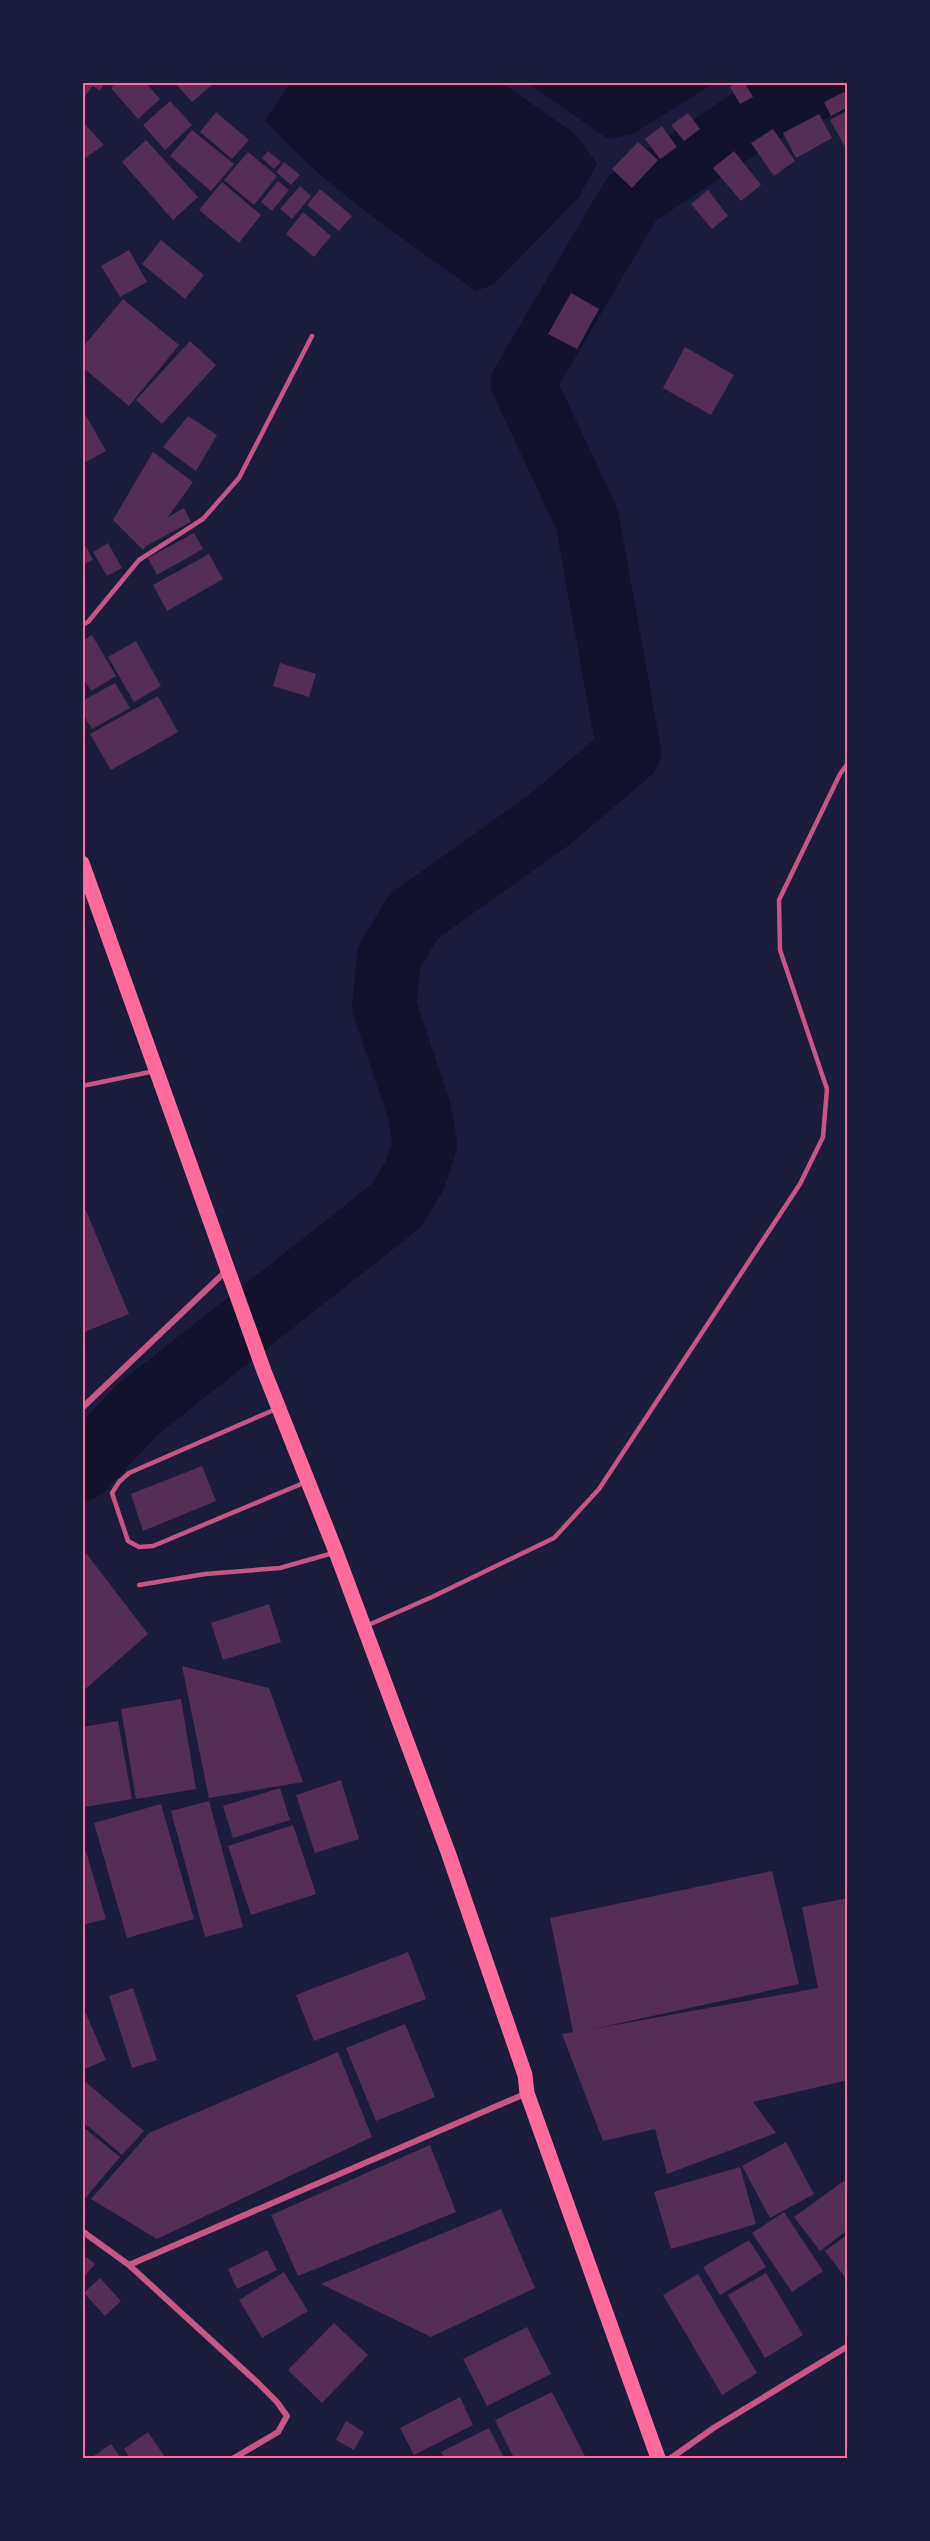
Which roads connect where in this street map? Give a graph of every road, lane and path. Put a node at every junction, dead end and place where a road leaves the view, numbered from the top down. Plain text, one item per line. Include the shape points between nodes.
1 (312, 336) dead end
2 (82, 625) edge
3 (848, 763) edge
4 (82, 863) edge
5 (158, 1070) junction
6 (82, 1086) edge
7 (227, 1271) junction
8 (82, 1408) edge
9 (278, 1408) junction
10 (308, 1482) junction
11 (336, 1552) junction
12 (139, 1586) dead end
13 (363, 1627) junction
14 (527, 2093) junction
15 (82, 2231) edge
16 (129, 2265) junction
17 (848, 2346) edge
18 (234, 2458) edge
19 (658, 2458) edge
20 (671, 2458) edge

1 - 2 lane via 239,478 203,519 139,560
3 - 13 lane via 779,900 780,950 826,1089 823,1137 800,1184 599,1489 554,1538
4 - 5 main road
5 - 6 lane
5 - 7 main road
7 - 8 street
7 - 9 main road
9 - 10 main road
9 - 10 lane via 129,1473 112,1493 128,1541 139,1547 153,1546
10 - 11 main road
11 - 12 lane via 280,1568 205,1574
11 - 13 main road
13 - 14 main road via 448,1852 525,2076
14 - 16 street
14 - 19 main road
15 - 16 street
16 - 18 street via 258,2383 287,2416 278,2432
17 - 20 street

